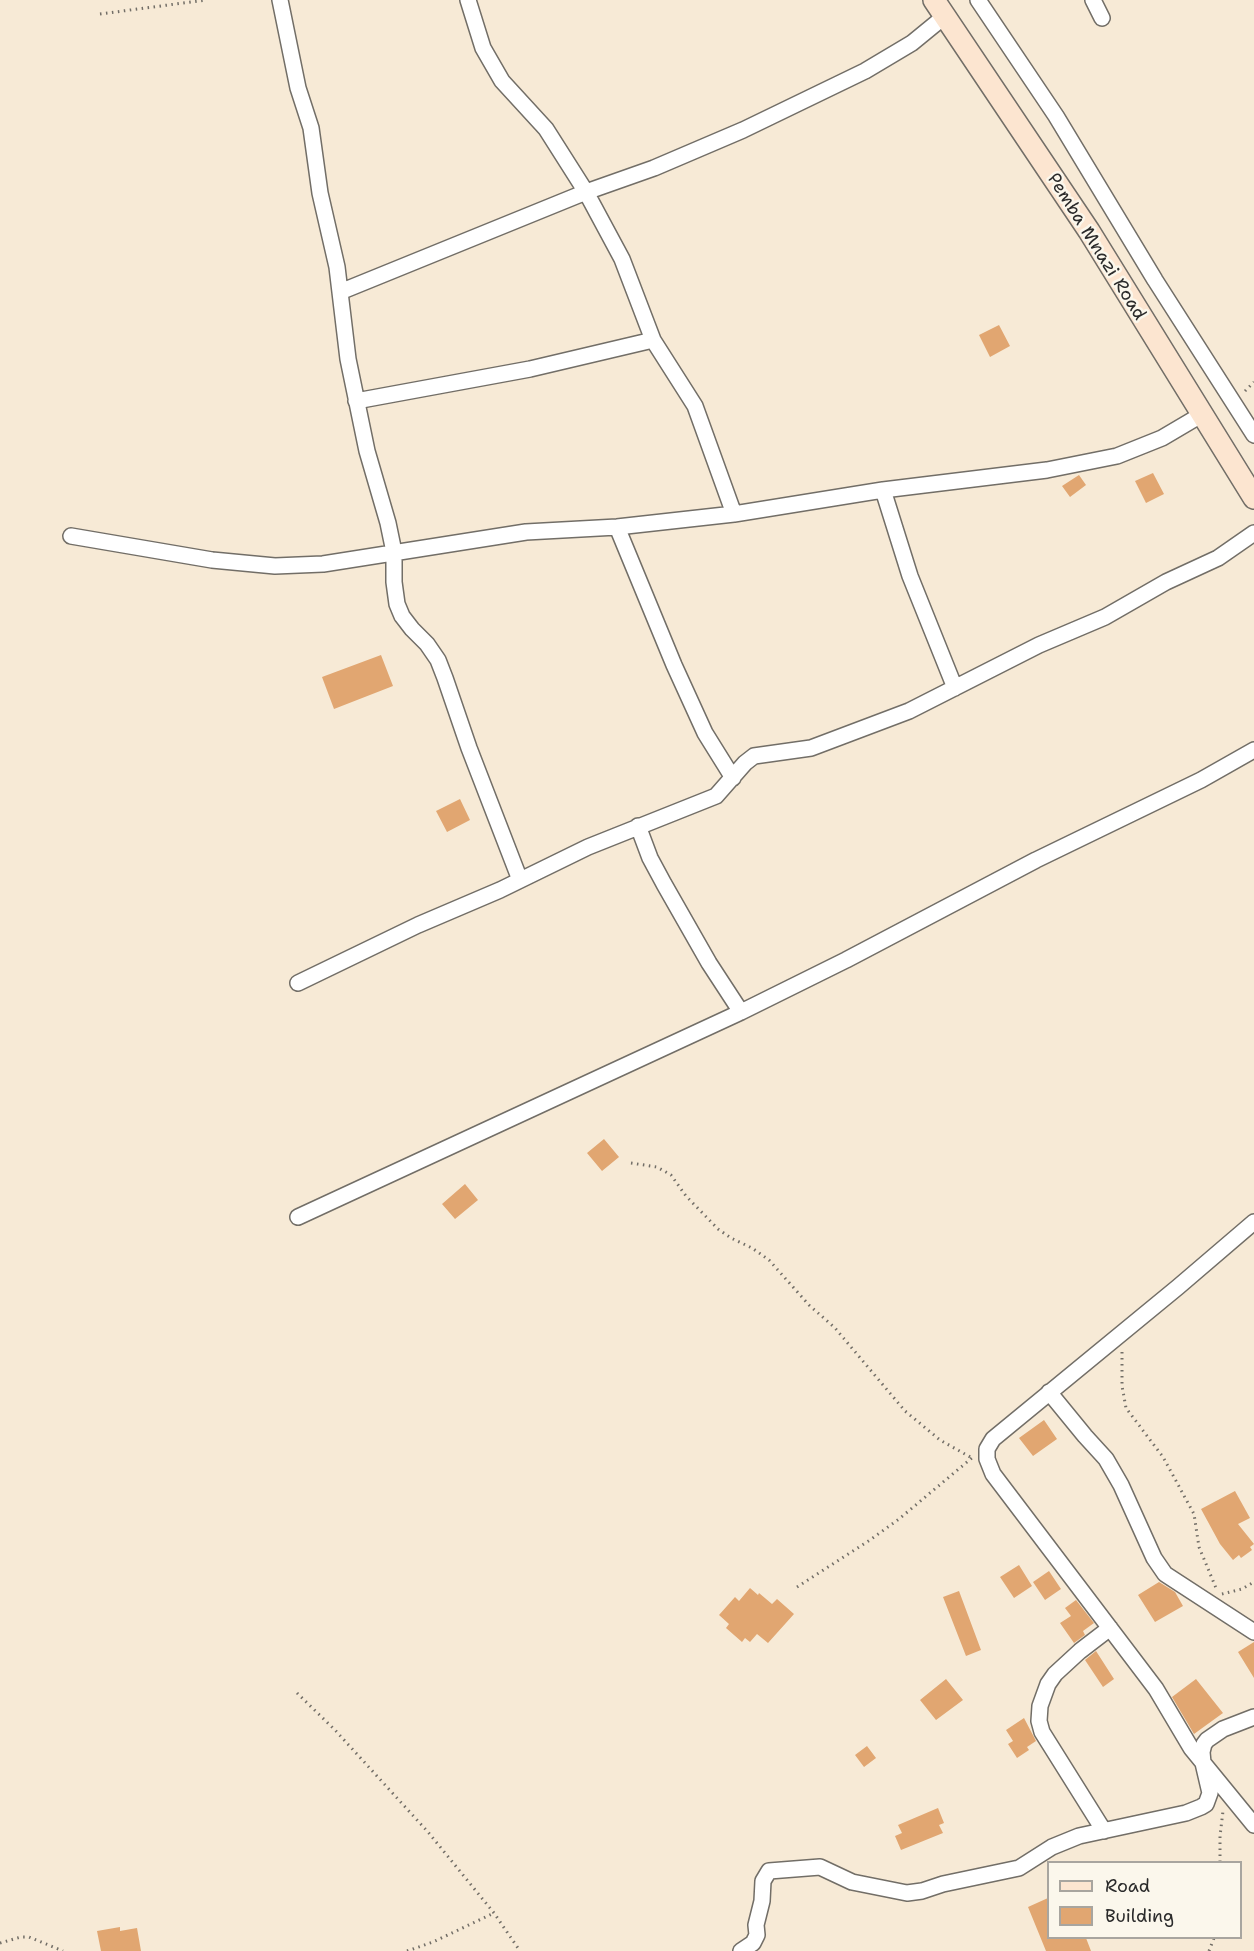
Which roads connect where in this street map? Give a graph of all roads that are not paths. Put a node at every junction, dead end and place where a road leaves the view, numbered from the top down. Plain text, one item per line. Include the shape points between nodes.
1 (280, 0) edge
2 (468, 0) edge
3 (978, 0) edge
4 (1093, 0) edge
5 (939, 8) edge
6 (1102, 18) dead end
7 (586, 192) junction
8 (340, 292) junction
9 (653, 340) junction
10 (356, 401) junction
11 (1201, 415) junction
12 (1254, 435) edge
13 (883, 490) junction
14 (1254, 498) edge
15 (734, 514) junction
16 (617, 527) junction
17 (1254, 532) edge
18 (71, 536) dead end
19 (394, 552) junction
20 (955, 688) junction
21 (1254, 750) edge
22 (733, 778) junction
23 (638, 826) junction
24 (520, 880) junction
25 (298, 983) dead end
26 (741, 1012) junction
27 (298, 1217) dead end
28 (1254, 1222) edge
29 (1049, 1392) junction
30 (1110, 1628) junction
31 (1254, 1632) edge
32 (1254, 1717) edge
33 (1203, 1763) junction
34 (1254, 1826) edge
35 (1104, 1831) junction
36 (741, 1951) edge

1 - 8 street via 298,88 311,128
2 - 7 street via 483,48 502,81 546,129
3 - 12 street via 1056,116
4 - 6 street
5 - 7 street via 912,43 865,71 743,130
5 - 11 main road, Pemba Mnazi Road via 1089,231
7 - 8 street
7 - 9 street via 622,259
8 - 10 street
9 - 10 street via 530,369
9 - 15 street via 694,406
10 - 19 street
11 - 13 street via 1162,438 1117,456 1047,470
11 - 14 main road, Pemba Mnazi Road
13 - 15 street
13 - 20 street via 910,576
15 - 16 street
16 - 19 street via 526,532
16 - 22 street via 678,675 705,733
17 - 20 street via 1218,558 1105,617 1038,645
18 - 19 street via 212,560 275,566 323,564
19 - 24 street via 397,604 442,669
20 - 22 street via 909,711 811,748 754,756
21 - 26 street
22 - 23 street via 716,796
23 - 24 street
23 - 26 street via 664,884
24 - 25 street
26 - 27 street
28 - 29 street
29 - 30 street via 993,1439 987,1459 993,1474
29 - 31 street via 1106,1459 1165,1574
30 - 33 street via 1156,1689
30 - 35 street via 1055,1674 1040,1706 1039,1721 1042,1732
32 - 33 street via 1208,1740 1202,1752
33 - 34 street
33 - 35 street via 1210,1793 1202,1807
35 - 36 street via 1052,1847 1019,1868 907,1893 852,1882 819,1867 769,1871 763,1881 757,1935

